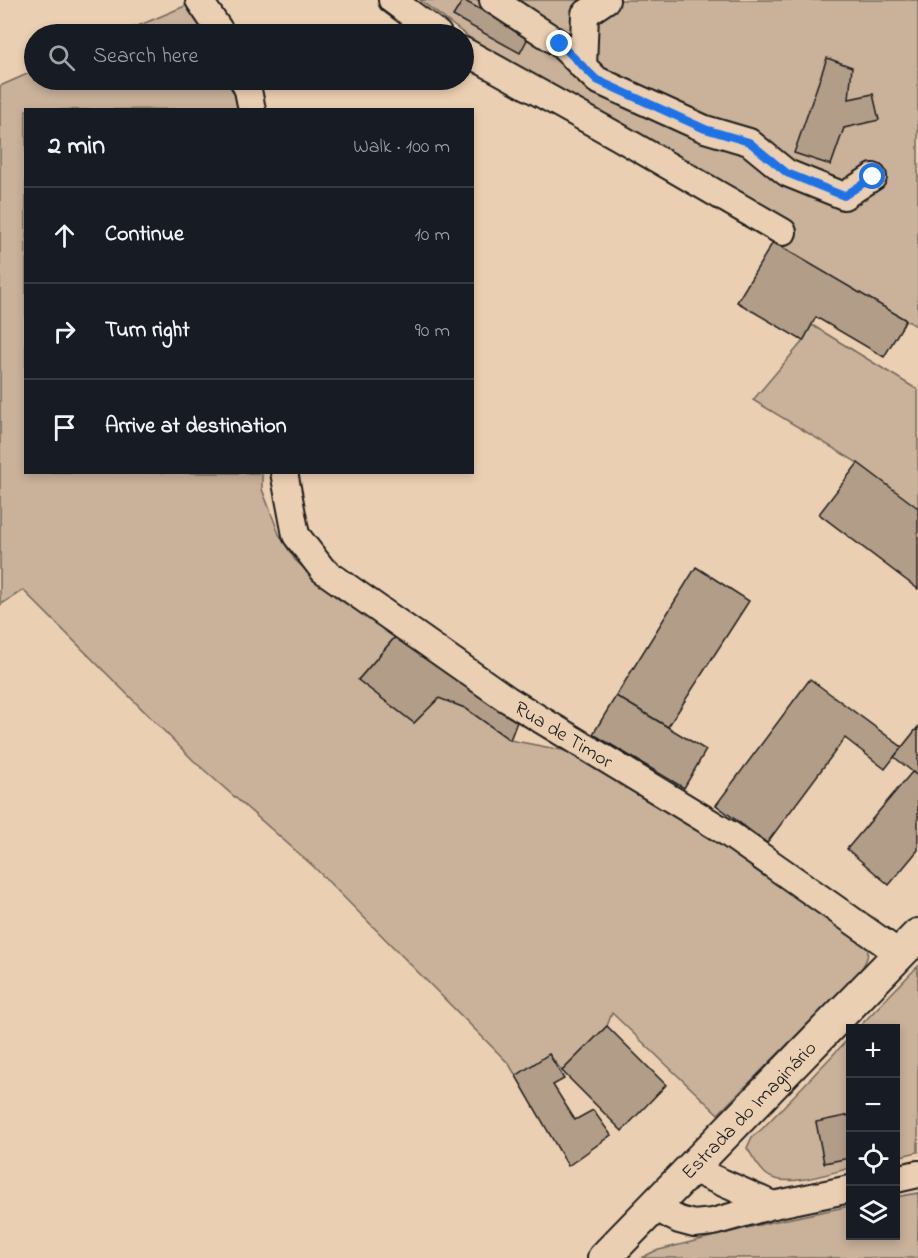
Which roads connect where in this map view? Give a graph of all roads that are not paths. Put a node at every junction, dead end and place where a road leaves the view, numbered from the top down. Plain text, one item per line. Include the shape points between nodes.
1 (199, 0) edge
2 (392, 0) edge
3 (493, 0) edge
4 (606, 0) edge
5 (215, 24) edge
6 (424, 24) edge
7 (474, 57) edge
8 (583, 67) junction
9 (248, 90) edge
10 (252, 108) edge
11 (873, 177) dead end
12 (783, 232) dead end
13 (284, 474) edge
14 (909, 945) edge
15 (692, 1168) junction
16 (918, 1174) edge
17 (900, 1178) edge
18 (846, 1190) edge
19 (773, 1205) junction
20 (654, 1207) junction
21 (604, 1258) edge

1 - 5 street
2 - 6 street
3 - 8 street via 560,44
4 - 8 street via 585,14
7 - 12 street
8 - 11 street via 597,80 694,124 749,142 787,173 844,196
9 - 10 street
13 - 14 street, Rua de Timor via 296,535 323,570 507,699
14 - 15 main road, Estrada do Imaginário
15 - 19 street
15 - 20 main road, Estrada do Imaginário
16 - 17 street
18 - 19 street
19 - 20 street via 694,1224
20 - 21 main road, Estrada do Imaginário

